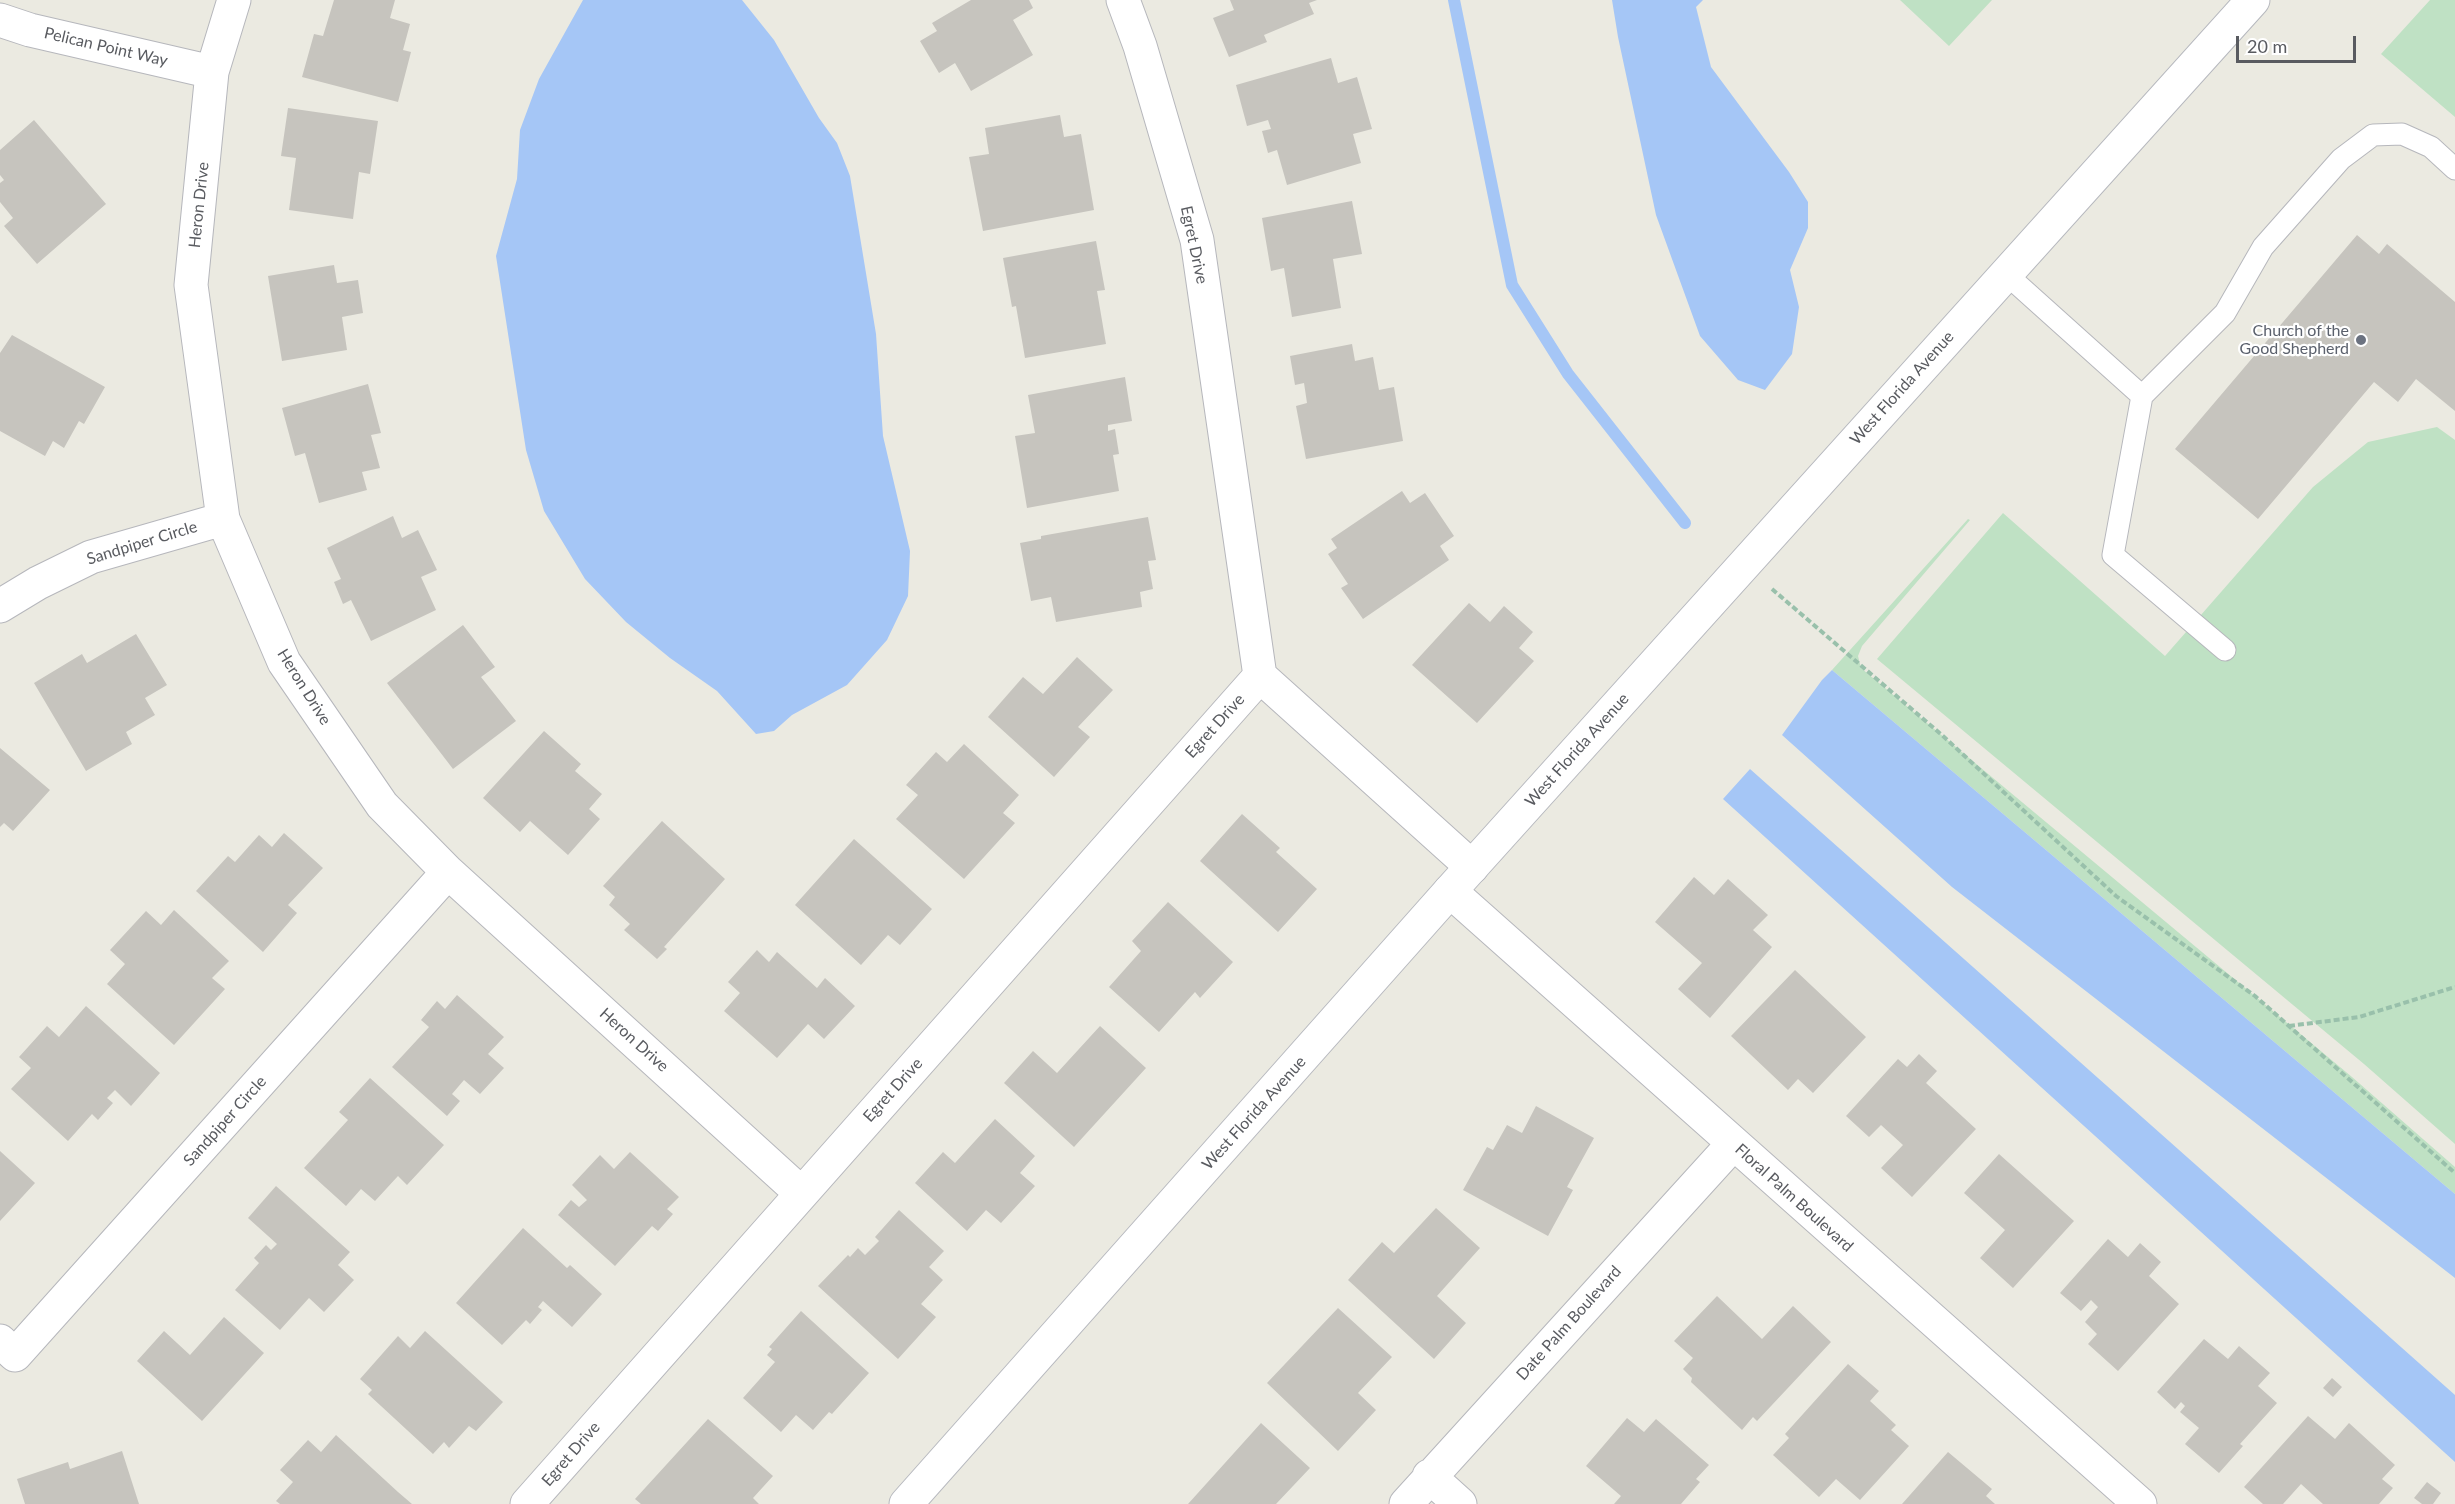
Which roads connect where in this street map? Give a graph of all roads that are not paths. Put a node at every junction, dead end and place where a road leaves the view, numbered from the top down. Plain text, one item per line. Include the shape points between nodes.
1 (234, 0) edge
2 (1123, 0) edge
3 (2253, 0) edge
4 (0, 20) edge
5 (212, 72) junction
6 (2455, 169) edge
7 (2005, 273) junction
8 (2142, 396) junction
9 (223, 519) junction
10 (0, 606) edge
11 (2225, 650) dead end
12 (1260, 676) junction
13 (1472, 867) junction
14 (448, 872) junction
15 (1450, 891) junction
16 (1733, 1144) junction
17 (801, 1193) junction
18 (0, 1341) edge
19 (1429, 1476) junction
20 (527, 1504) edge
21 (906, 1504) edge
22 (1406, 1504) edge
23 (1460, 1504) edge
24 (2140, 1504) edge

1 - 5 street, Heron Drive
2 - 12 street, Egret Drive via 1197,240
3 - 7 street, West Florida Avenue
4 - 5 street, Pelican Point Way
5 - 9 street, Heron Drive via 191,285
6 - 8 lane via 2431,147 2402,134 2373,135 2341,159 2263,247 2225,313
7 - 8 lane
7 - 13 street, West Florida Avenue
8 - 11 lane via 2113,555
9 - 10 street, Sandpiper Circle via 92,557
9 - 14 street, Heron Drive via 284,662 382,805
12 - 13 street
12 - 17 street, Egret Drive
13 - 15 street, West Florida Avenue
14 - 17 street, Heron Drive
14 - 18 street, Sandpiper Circle via 15,1355
15 - 16 street, Floral Palm Boulevard
15 - 21 street, West Florida Avenue
16 - 19 street, Date Palm Boulevard
16 - 24 street, Floral Palm Boulevard
17 - 20 street, Egret Drive
19 - 22 street, Date Palm Boulevard
19 - 23 street

